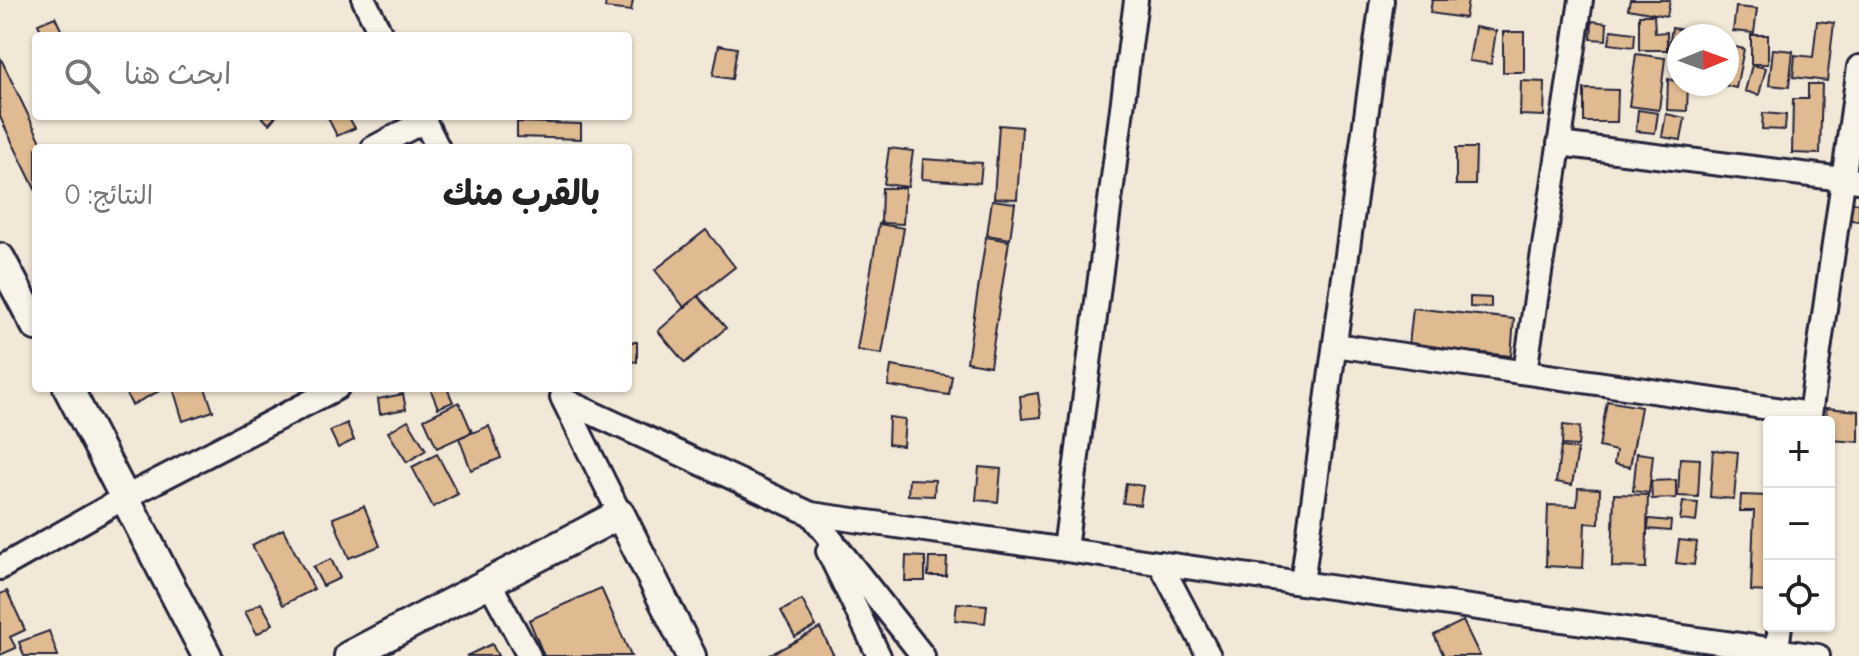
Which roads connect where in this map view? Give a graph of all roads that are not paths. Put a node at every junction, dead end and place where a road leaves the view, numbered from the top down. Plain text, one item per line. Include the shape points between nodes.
1 (364, 0) edge
2 (1136, 0) edge
3 (1382, 0) edge
4 (1581, 0) edge
5 (380, 32) edge
6 (1859, 67) edge
7 (420, 120) edge
8 (424, 120) edge
9 (380, 144) edge
10 (436, 144) edge
11 (1559, 144) junction
12 (1851, 180) edge
13 (0, 258) edge
14 (32, 318) edge
15 (1335, 345) junction
16 (1525, 372) junction
17 (70, 392) edge
18 (329, 392) edge
19 (561, 394) edge
20 (1798, 416) edge
21 (1810, 416) edge
22 (124, 498) junction
23 (620, 514) junction
24 (811, 514) junction
25 (1065, 549) junction
26 (1160, 563) junction
27 (0, 568) edge
28 (489, 582) junction
29 (1302, 583) junction
30 (1779, 632) edge
31 (384, 648) edge
32 (1777, 653) edge
33 (207, 656) edge
34 (349, 656) edge
35 (529, 656) edge
36 (691, 656) edge
37 (879, 656) edge
38 (923, 656) edge
39 (1209, 656) edge
40 (1818, 656) edge

1 - 5 street
2 - 25 street
3 - 15 street
4 - 11 street
6 - 12 street
7 - 9 street
8 - 10 street
11 - 12 street
11 - 16 street
12 - 21 street
13 - 14 street
15 - 16 street
15 - 29 street
16 - 20 street
17 - 22 street
18 - 22 street
19 - 23 street
19 - 24 street
22 - 27 street
22 - 33 street
23 - 28 street
23 - 36 street
24 - 25 street
24 - 37 street
24 - 38 street
25 - 26 street
26 - 29 street
26 - 39 street
28 - 31 street
28 - 35 street
29 - 32 street
30 - 32 street
31 - 34 street
32 - 40 street

